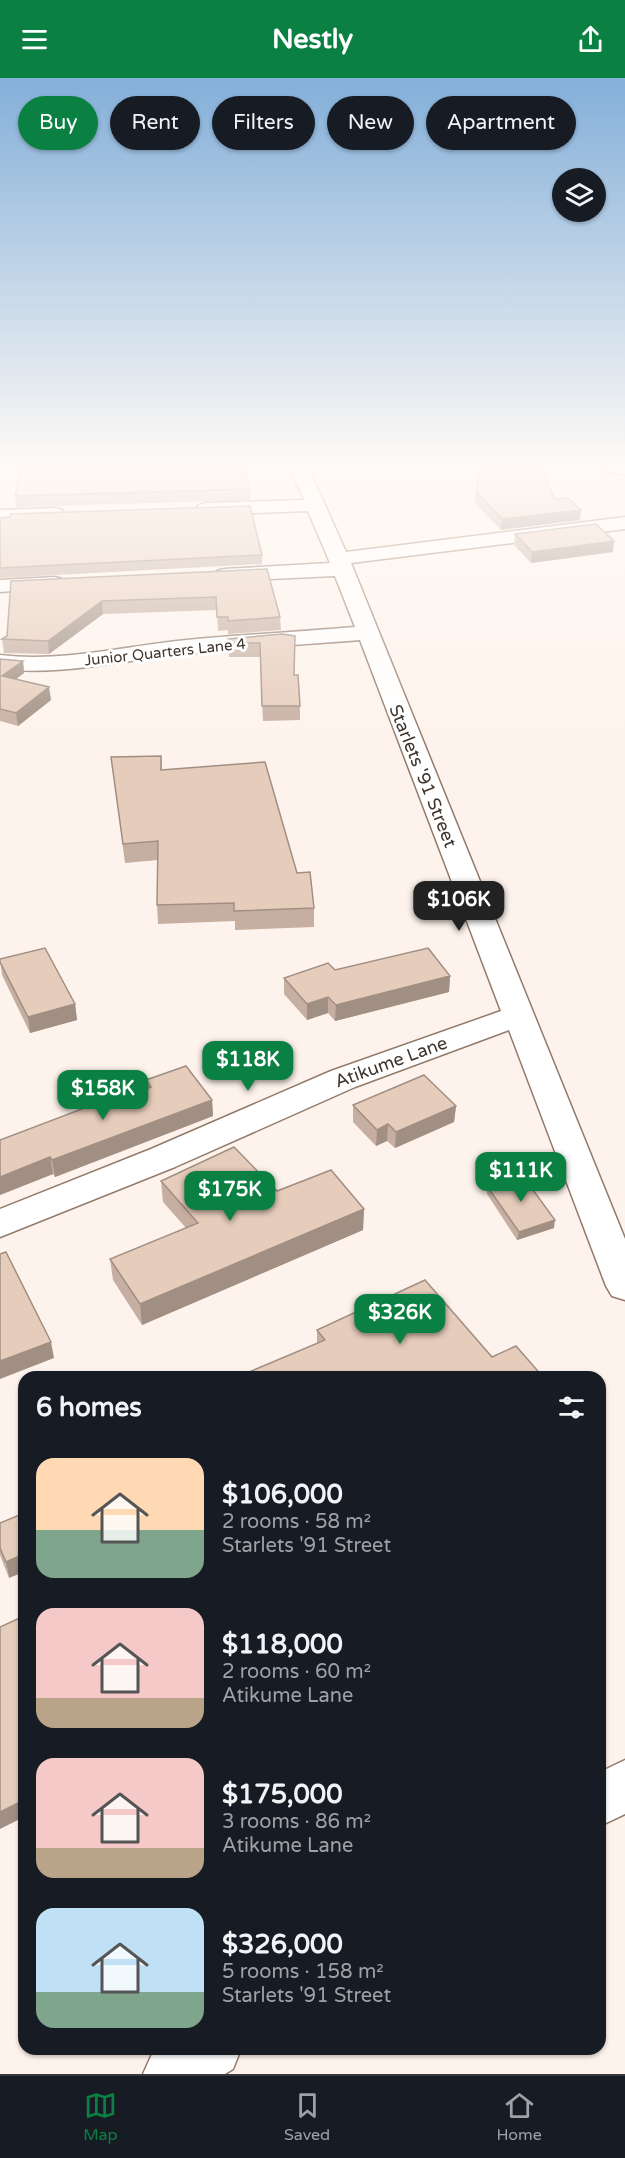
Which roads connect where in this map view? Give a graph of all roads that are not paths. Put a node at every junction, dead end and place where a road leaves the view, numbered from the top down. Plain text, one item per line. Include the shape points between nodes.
1 (338, 560) edge
2 (367, 560) edge
3 (340, 564) junction
4 (201, 576) edge
5 (71, 582) edge
6 (0, 586) edge
7 (366, 633) junction
8 (0, 662) edge
9 (518, 1016) junction
10 (0, 1224) edge
11 (625, 1286) edge
12 (625, 1785) edge
13 (606, 1797) edge
14 (203, 2055) edge
15 (172, 2074) edge

1 - 3 street, Starlets '91 Street
2 - 3 street
3 - 4 street
3 - 7 street, Starlets '91 Street
5 - 6 street
7 - 8 street, Junior Quarters Lane 4 via 177,648 55,664 21,666
7 - 9 street, Starlets '91 Street
9 - 10 street, Atikume Lane via 343,1079
9 - 11 street, Starlets '91 Street
12 - 13 street
14 - 15 street

